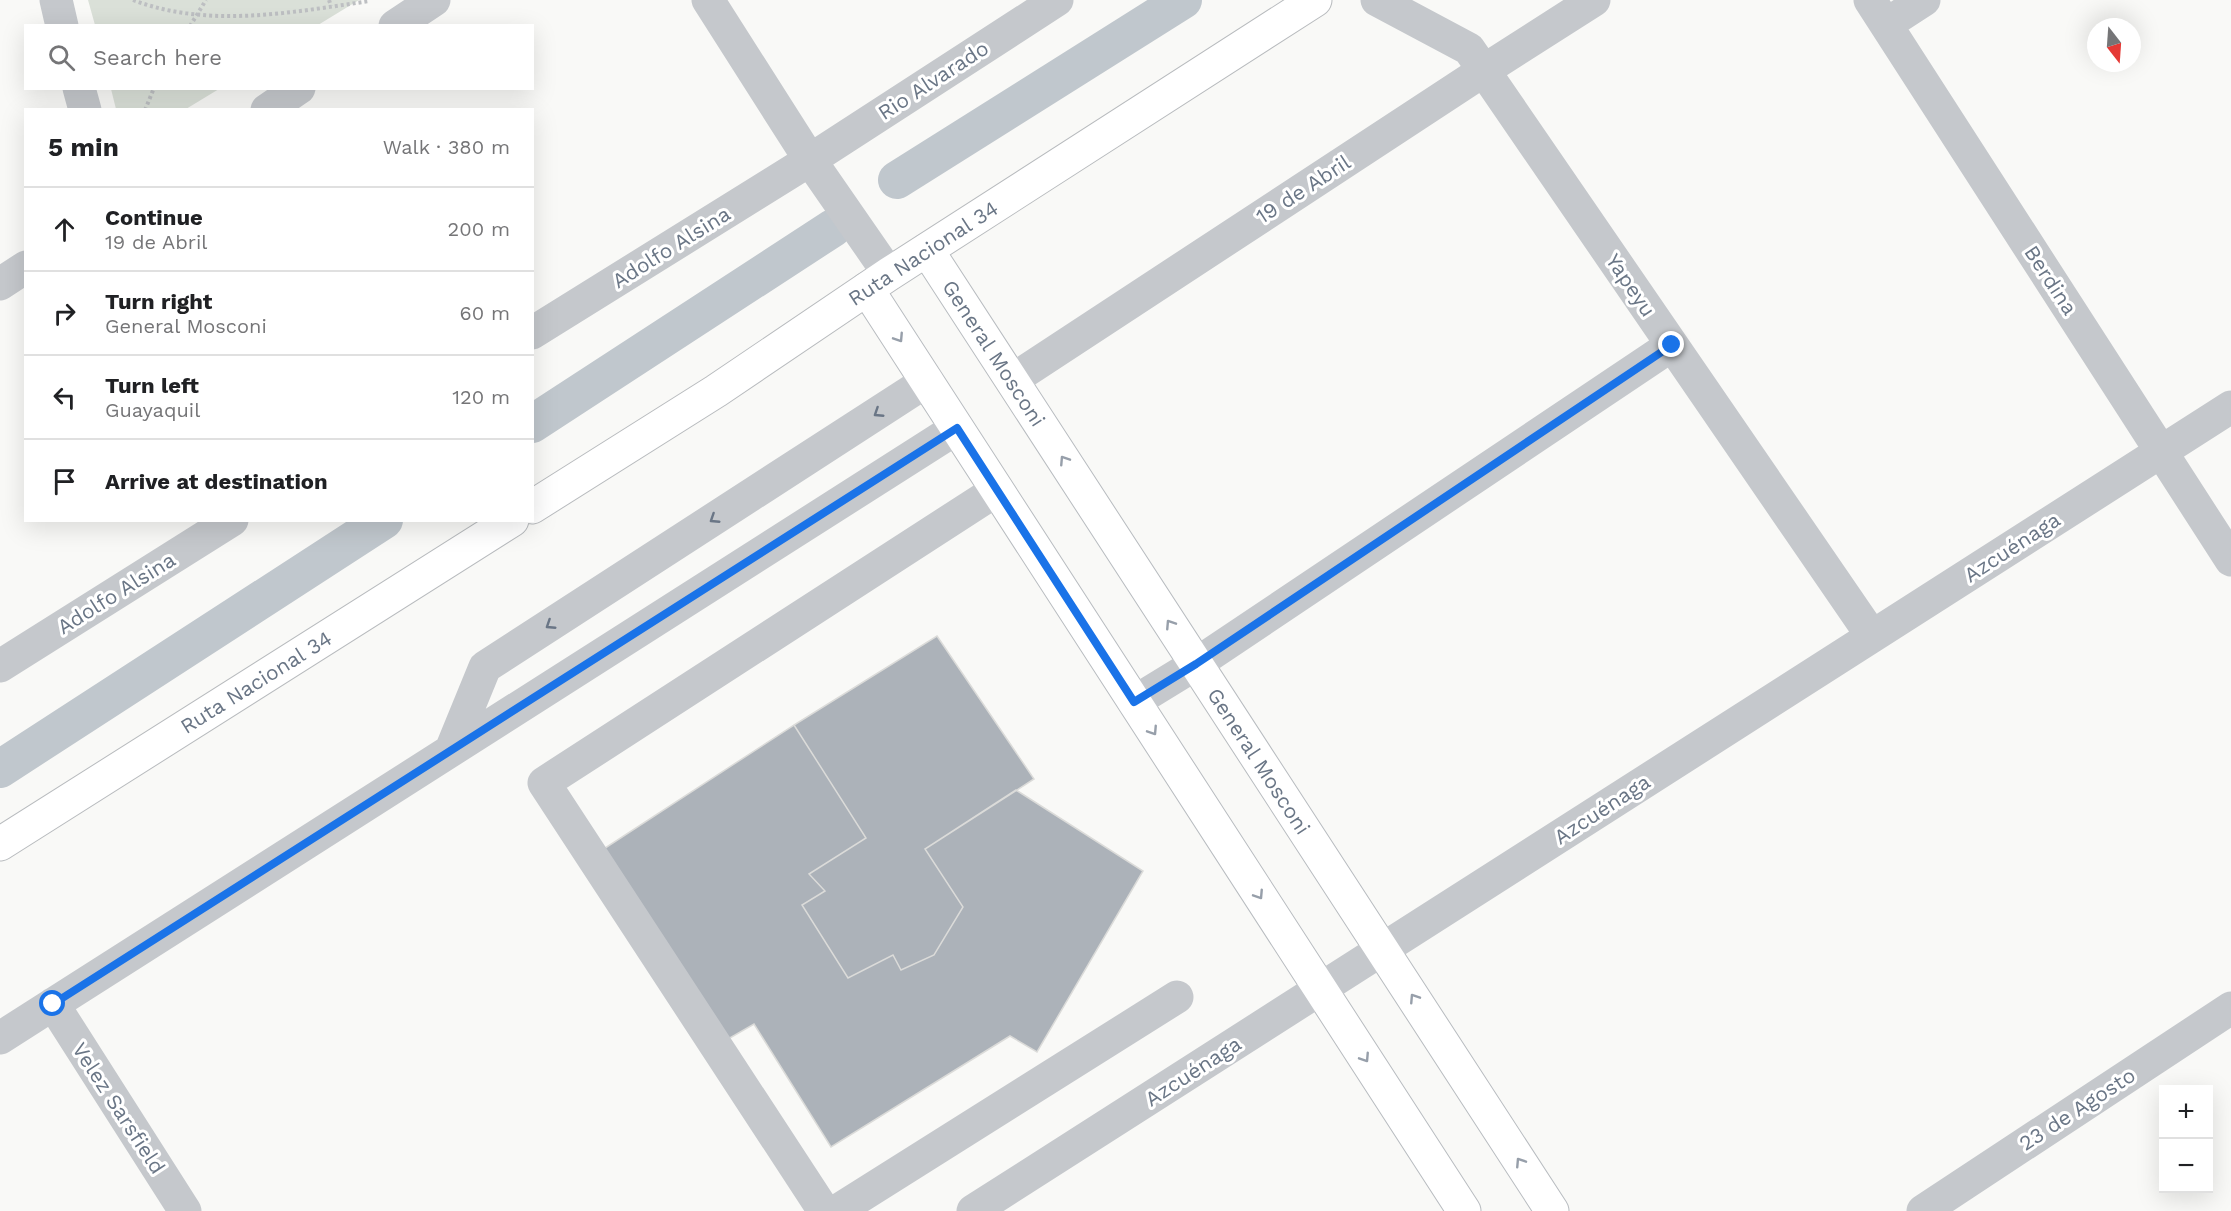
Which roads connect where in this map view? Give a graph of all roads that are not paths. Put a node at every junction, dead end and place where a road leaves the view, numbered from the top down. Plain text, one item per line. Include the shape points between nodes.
1 (56, 0) edge
2 (434, 0) edge
3 (708, 0) edge
4 (1057, 0) edge
5 (1315, 0) edge
6 (1377, 0) edge
7 (1594, 0) edge
8 (1924, 0) edge
9 (1878, 12) edge
10 (62, 24) edge
11 (398, 24) edge
12 (1483, 70) junction
13 (80, 90) edge
14 (296, 90) edge
15 (84, 108) edge
16 (270, 108) edge
17 (810, 160) junction
18 (927, 250) junction
19 (24, 268) edge
20 (878, 282) junction
21 (0, 284) edge
22 (534, 332) edge
23 (1672, 345) junction
24 (1012, 380) junction
25 (927, 381) junction
26 (2231, 407) edge
27 (957, 428) junction
28 (2161, 452) junction
29 (997, 490) junction
30 (534, 506) edge
31 (229, 522) edge
32 (509, 522) edge
33 (2231, 560) edge
34 (1872, 636) junction
35 (1196, 664) junction
36 (0, 666) edge
37 (1134, 702) junction
38 (451, 750) junction
39 (0, 844) edge
40 (1382, 950) junction
41 (1320, 989) junction
42 (1177, 997) dead end
43 (53, 1004) junction
44 (2231, 1008) edge
45 (0, 1038) edge
46 (185, 1211) edge
47 (824, 1211) edge
48 (837, 1211) edge
49 (974, 1211) edge
50 (1464, 1211) edge
51 (1552, 1211) edge
52 (1923, 1211) edge

1 - 10 street
2 - 11 street
3 - 17 street
4 - 17 street, Rio Alvarado
5 - 18 main road, Ruta Nacional 34
6 - 12 street, Yapeyu via 1469,49
7 - 12 street, 19 de Abril
8 - 9 street
9 - 28 street, Berdina
12 - 23 street, Yapeyu
12 - 24 street, 19 de Abril
13 - 15 street
14 - 16 street
17 - 20 street
17 - 22 street, Adolfo Alsina
18 - 20 main road, Ruta Nacional 34
18 - 24 main road, General Mosconi
19 - 21 street
20 -> 25 main road
20 - 30 main road, Ruta Nacional 34 via 716,391
23 - 34 street, Yapeyu
23 - 35 street
35 -> 24 main road, General Mosconi
25 - 27 main road
25 -> 38 street via 485,667
26 - 28 street, Azcuénaga
27 - 29 main road
27 - 38 street
28 - 33 street, Berdina
28 - 34 street, Azcuénaga
29 - 37 main road
29 - 47 street via 544,783
31 - 36 street, Adolfo Alsina
32 - 39 main road, Ruta Nacional 34
34 - 40 street, Azcuénaga
35 - 37 street
35 - 40 main road, General Mosconi
37 -> 41 main road
38 - 43 street
40 - 41 street, Azcuénaga
51 -> 40 main road, General Mosconi
41 - 49 street, Azcuénaga
41 -> 50 main road
42 - 48 street
43 - 45 street
43 - 46 street, Velez Sarsfield
44 - 52 street, 23 de Agosto

